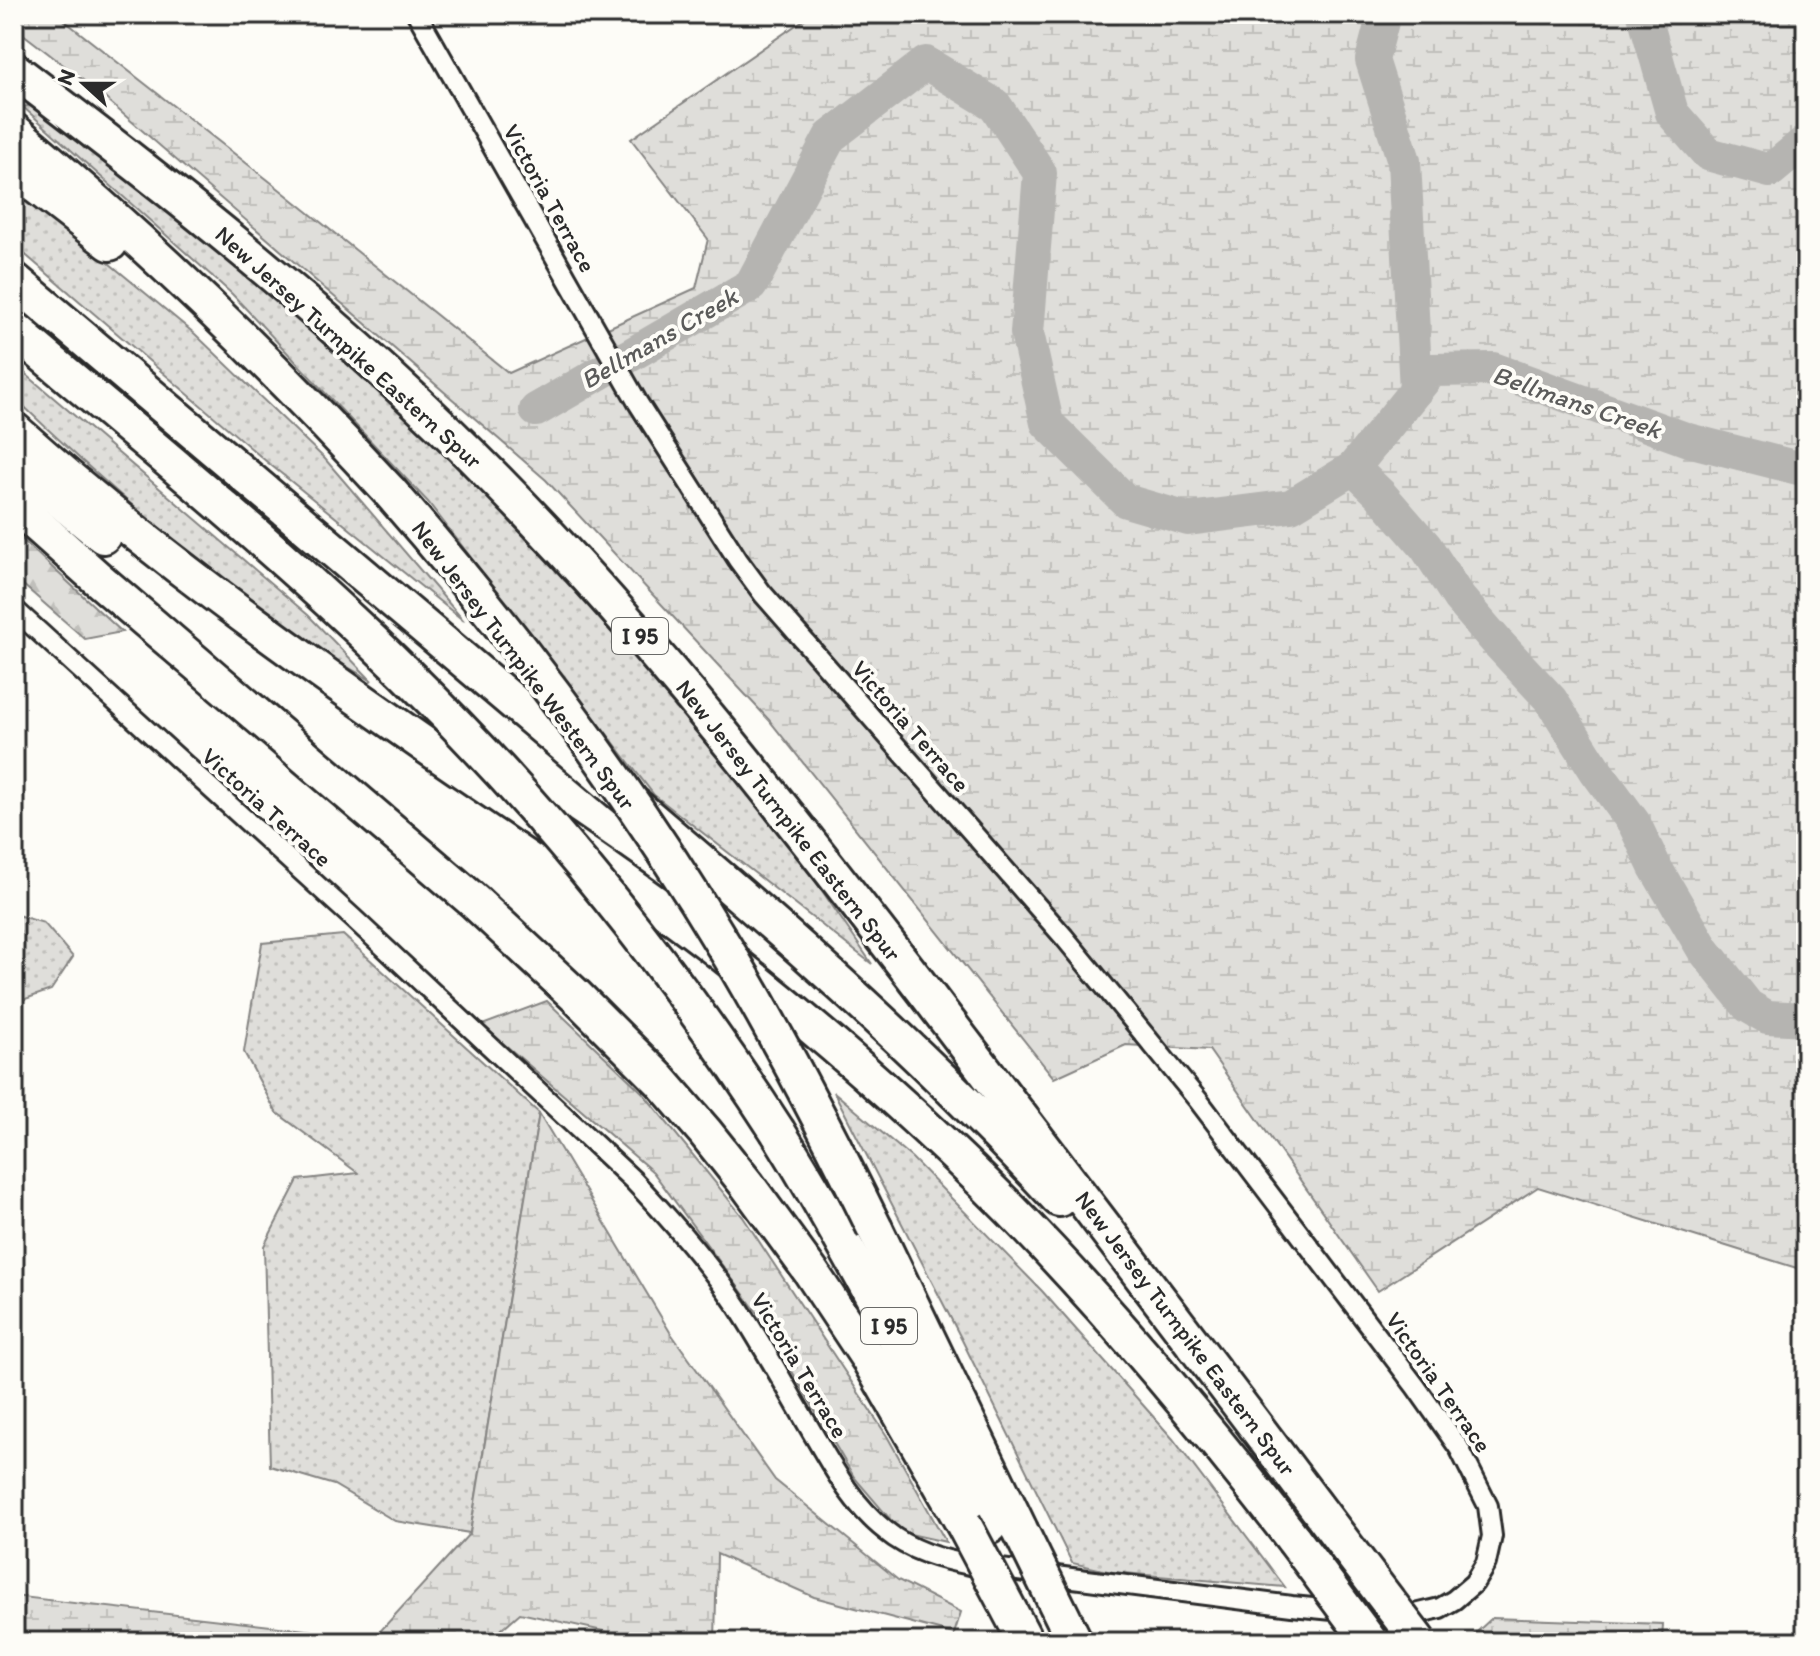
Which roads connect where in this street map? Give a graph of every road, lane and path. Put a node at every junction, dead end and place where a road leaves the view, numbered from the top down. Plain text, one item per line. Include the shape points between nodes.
1 (417, 14) edge
2 (14, 70) edge
3 (14, 131) edge
4 (14, 169) edge
5 (14, 280) edge
6 (21, 336) edge
7 (268, 365) junction
8 (14, 430) edge
9 (14, 462) edge
10 (14, 504) edge
11 (14, 609) edge
12 (310, 664) junction
13 (1162, 1301) junction
14 (991, 1526) junction
15 (1026, 1642) edge
16 (1046, 1642) edge
17 (1075, 1642) edge
18 (1370, 1642) edge
19 (1419, 1642) edge

1 - 11 street, Victoria Terrace via 638,403 738,560 1125,1009 1459,1448 1488,1506 1492,1536 1486,1563 1474,1583 1440,1608 1384,1615 970,1565 910,1547 885,1531 856,1502 738,1307 673,1222 375,939
2 - 13 highway, New Jersey Turnpike Eastern Spur / I 95 via 305,302 468,452 560,547 758,778
3 - 7 highway, New Jersey Turnpike Western Spur / I 95 via 143,243
4 - 7 highway via 118,248 206,326
5 - 13 highway via 797,944 944,1080
6 - 14 highway, New Jersey Turnpike Western Spur / I 95, bridge via 309,583 405,673 542,817 617,907 696,1011 823,1206
7 - 14 highway, New Jersey Turnpike Western Spur / I 95, bridge via 390,492 555,697 729,955 875,1229
8 - 12 highway, New Jersey Turnpike Eastern Spur via 144,539
9 - 12 highway via 194,605
10 - 14 highway via 539,960 660,1080 756,1196
12 - 18 highway, New Jersey Turnpike Eastern Spur, bridge via 669,913 882,1088 1085,1288 1206,1428
13 - 19 highway, New Jersey Turnpike Eastern Spur / I 95, bridge
14 - 15 highway, bridge
14 - 16 highway, New Jersey Turnpike Western Spur / I 95
14 - 17 highway, New Jersey Turnpike Western Spur / I 95, bridge

